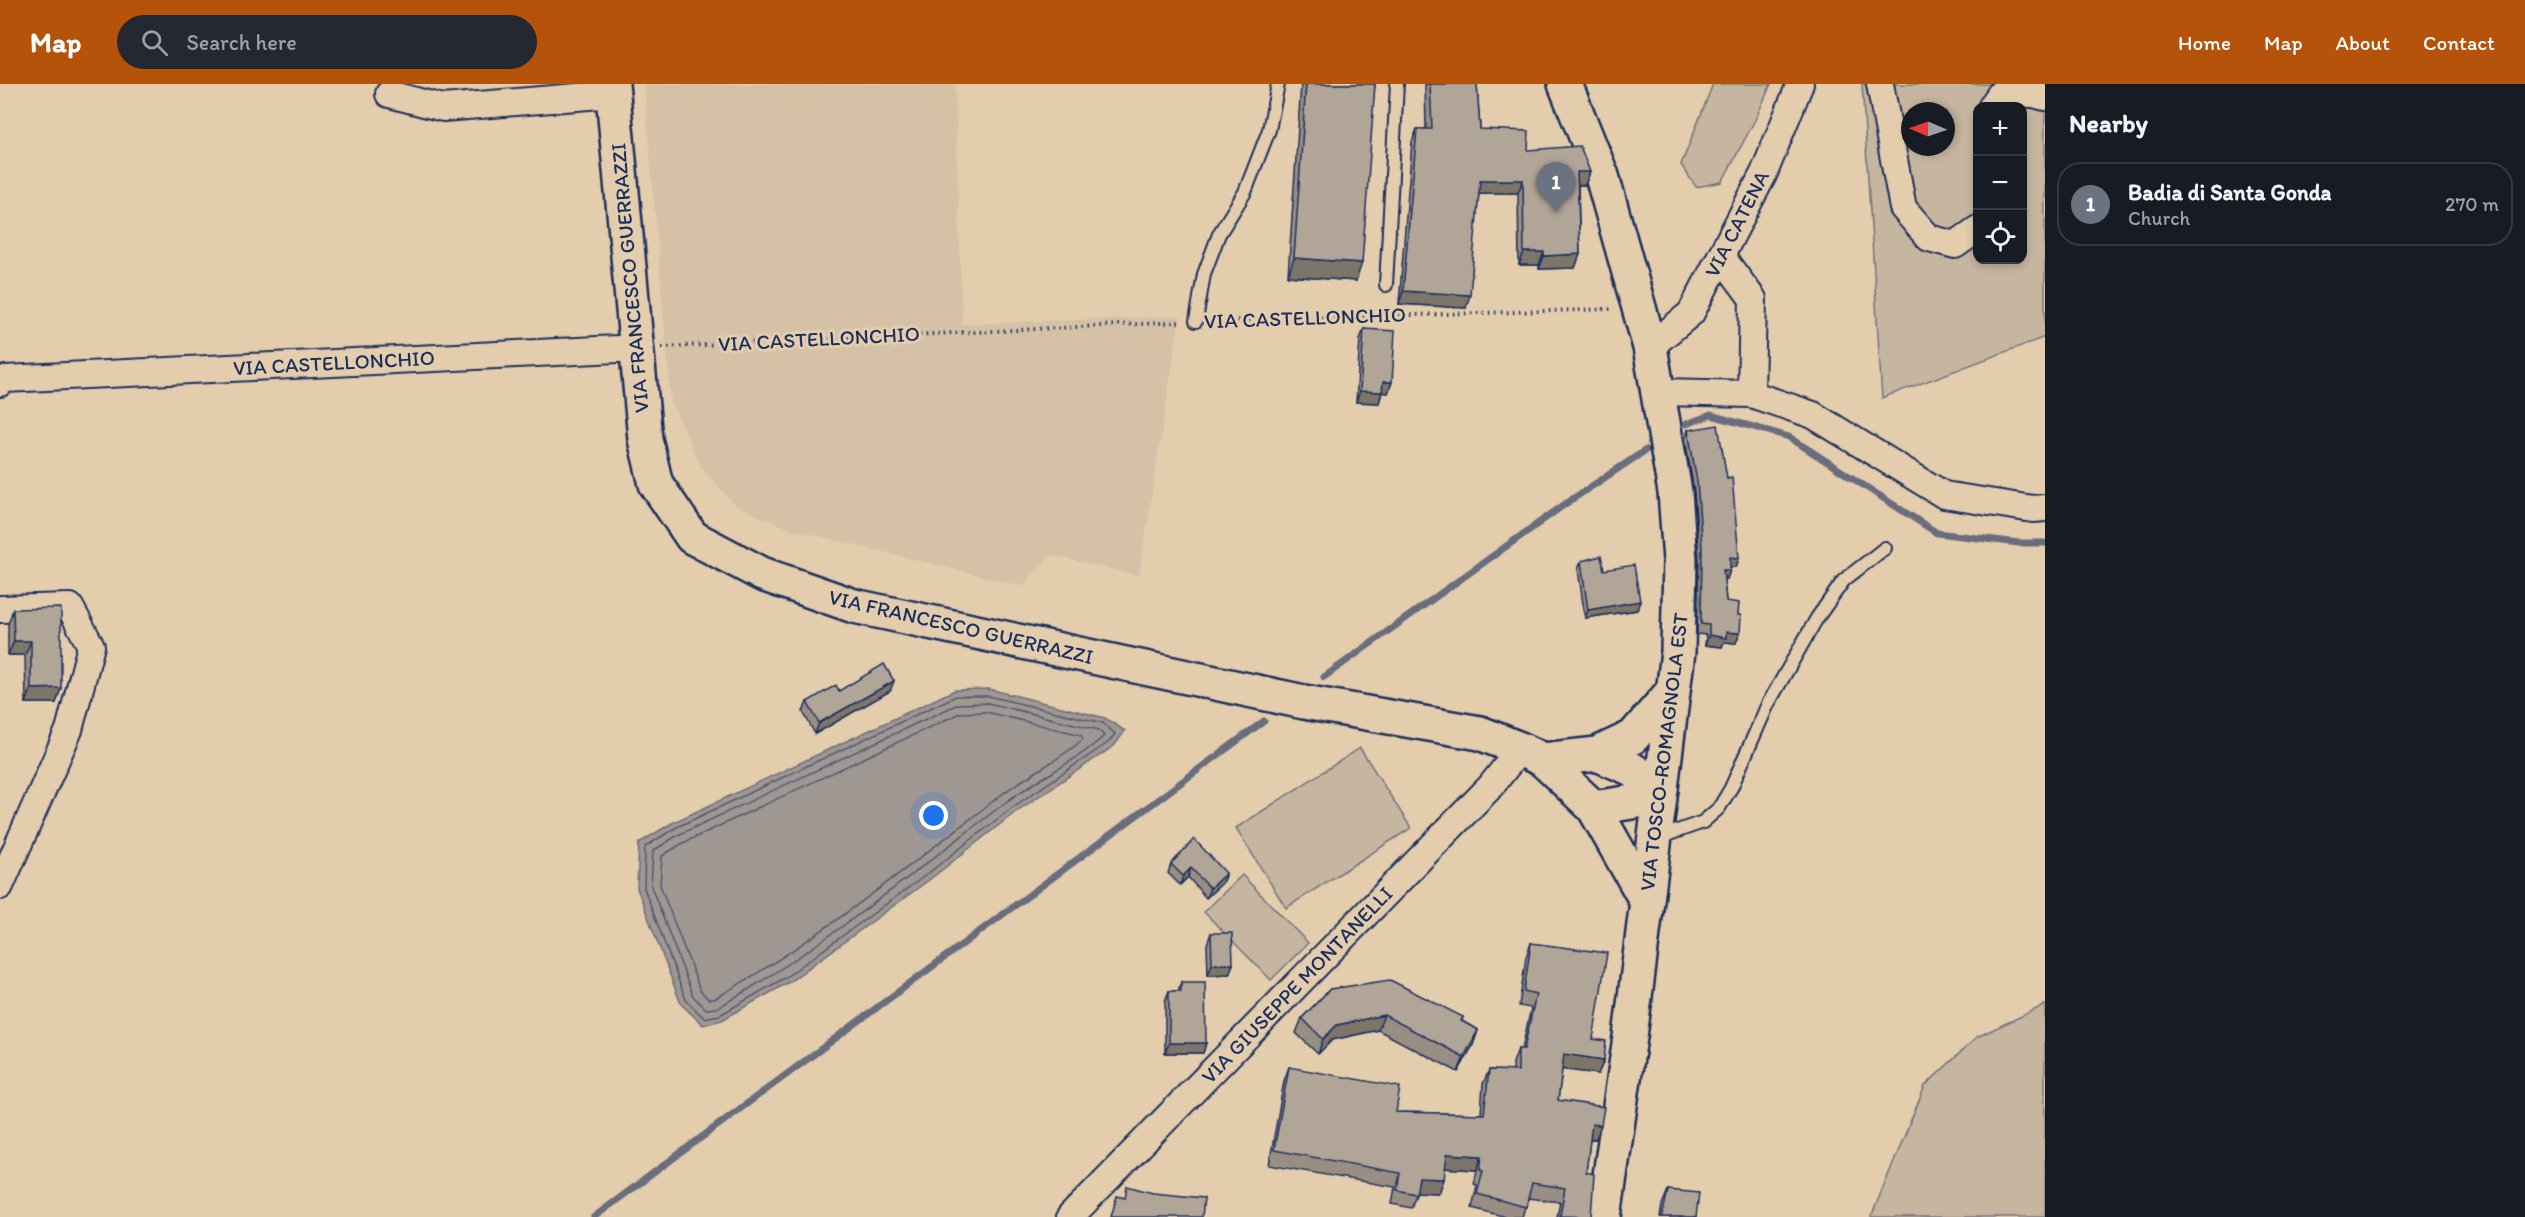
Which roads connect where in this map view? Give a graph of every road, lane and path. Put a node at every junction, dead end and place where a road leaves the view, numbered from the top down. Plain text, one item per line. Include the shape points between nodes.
1 (1278, 84) edge
2 (1397, 84) edge
3 (1566, 84) edge
4 (1800, 84) edge
5 (1880, 84) edge
6 (613, 89) edge
7 (389, 94) dead end
8 (2045, 97) edge
9 (1995, 102) edge
10 (1973, 232) edge
11 (1721, 255) junction
12 (1386, 285) dead end
13 (1641, 310) junction
14 (1196, 321) junction
15 (1650, 347) junction
16 (638, 348) junction
17 (0, 383) edge
18 (1660, 392) junction
19 (1751, 394) junction
20 (2045, 508) edge
21 (1885, 548) dead end
22 (0, 609) edge
23 (1672, 692) junction
24 (1597, 754) junction
25 (1531, 755) junction
26 (1660, 791) junction
27 (1594, 808) junction
28 (1654, 839) junction
29 (0, 886) edge
30 (1646, 900) junction
31 (1070, 1217) edge
32 (1604, 1217) edge

1 - 14 lane via 1269,130 1245,192 1220,234 1204,274
2 - 12 lane
3 - 13 main road, VIA TOSCO-ROMAGNOLA EST via 1602,176
4 - 11 street, VIA CATENA via 1764,173
5 - 10 street via 1903,208 1929,238 1955,245
6 - 7 street, VIA FRANCESCO GUERRAZZI via 443,108
6 - 16 main road, VIA FRANCESCO GUERRAZZI
8 - 9 street via 2001,93
11 - 15 street, VIA CATENA via 1692,313
11 - 19 street via 1753,298
13 - 14 path, VIA CASTELLONCHIO
13 - 15 main road, VIA TOSCO-ROMAGNOLA EST
14 - 16 path, VIA CASTELLONCHIO
15 - 18 main road, VIA TOSCO-ROMAGNOLA EST
16 - 17 street, VIA CASTELLONCHIO via 5,379
16 - 25 main road, VIA FRANCESCO GUERRAZZI via 645,439 656,484 692,537 762,574 854,606 1304,702 1480,733
18 - 19 street
18 - 23 main road, VIA TOSCO-ROMAGNOLA EST via 1675,492 1680,560 1681,604
19 - 20 street via 1813,415 1944,495
21 - 28 lane via 1844,580 1817,618 1768,704 1719,808 1703,822
22 - 29 street via 70,607 91,646 69,730
23 - 24 main road, VIA FRANCESCO GUERRAZZI via 1633,737
23 - 26 main road, VIA TOSCO-ROMAGNOLA EST
24 - 25 main road, VIA FRANCESCO GUERRAZZI
24 - 26 main road, VIA FRANCESCO GUERRAZZI via 1630,768
25 - 27 main road, VIA FRANCESCO GUERRAZZI
25 - 31 street, VIA GIUSEPPE MONTANELLI via 1491,786
26 - 27 main road via 1638,801
26 - 28 main road, VIA TOSCO-ROMAGNOLA EST
27 - 30 main road, VIA FRANCESCO GUERRAZZI
28 - 30 main road, VIA TOSCO-ROMAGNOLA EST
30 - 32 main road, VIA TOSCO-ROMAGNOLA EST

